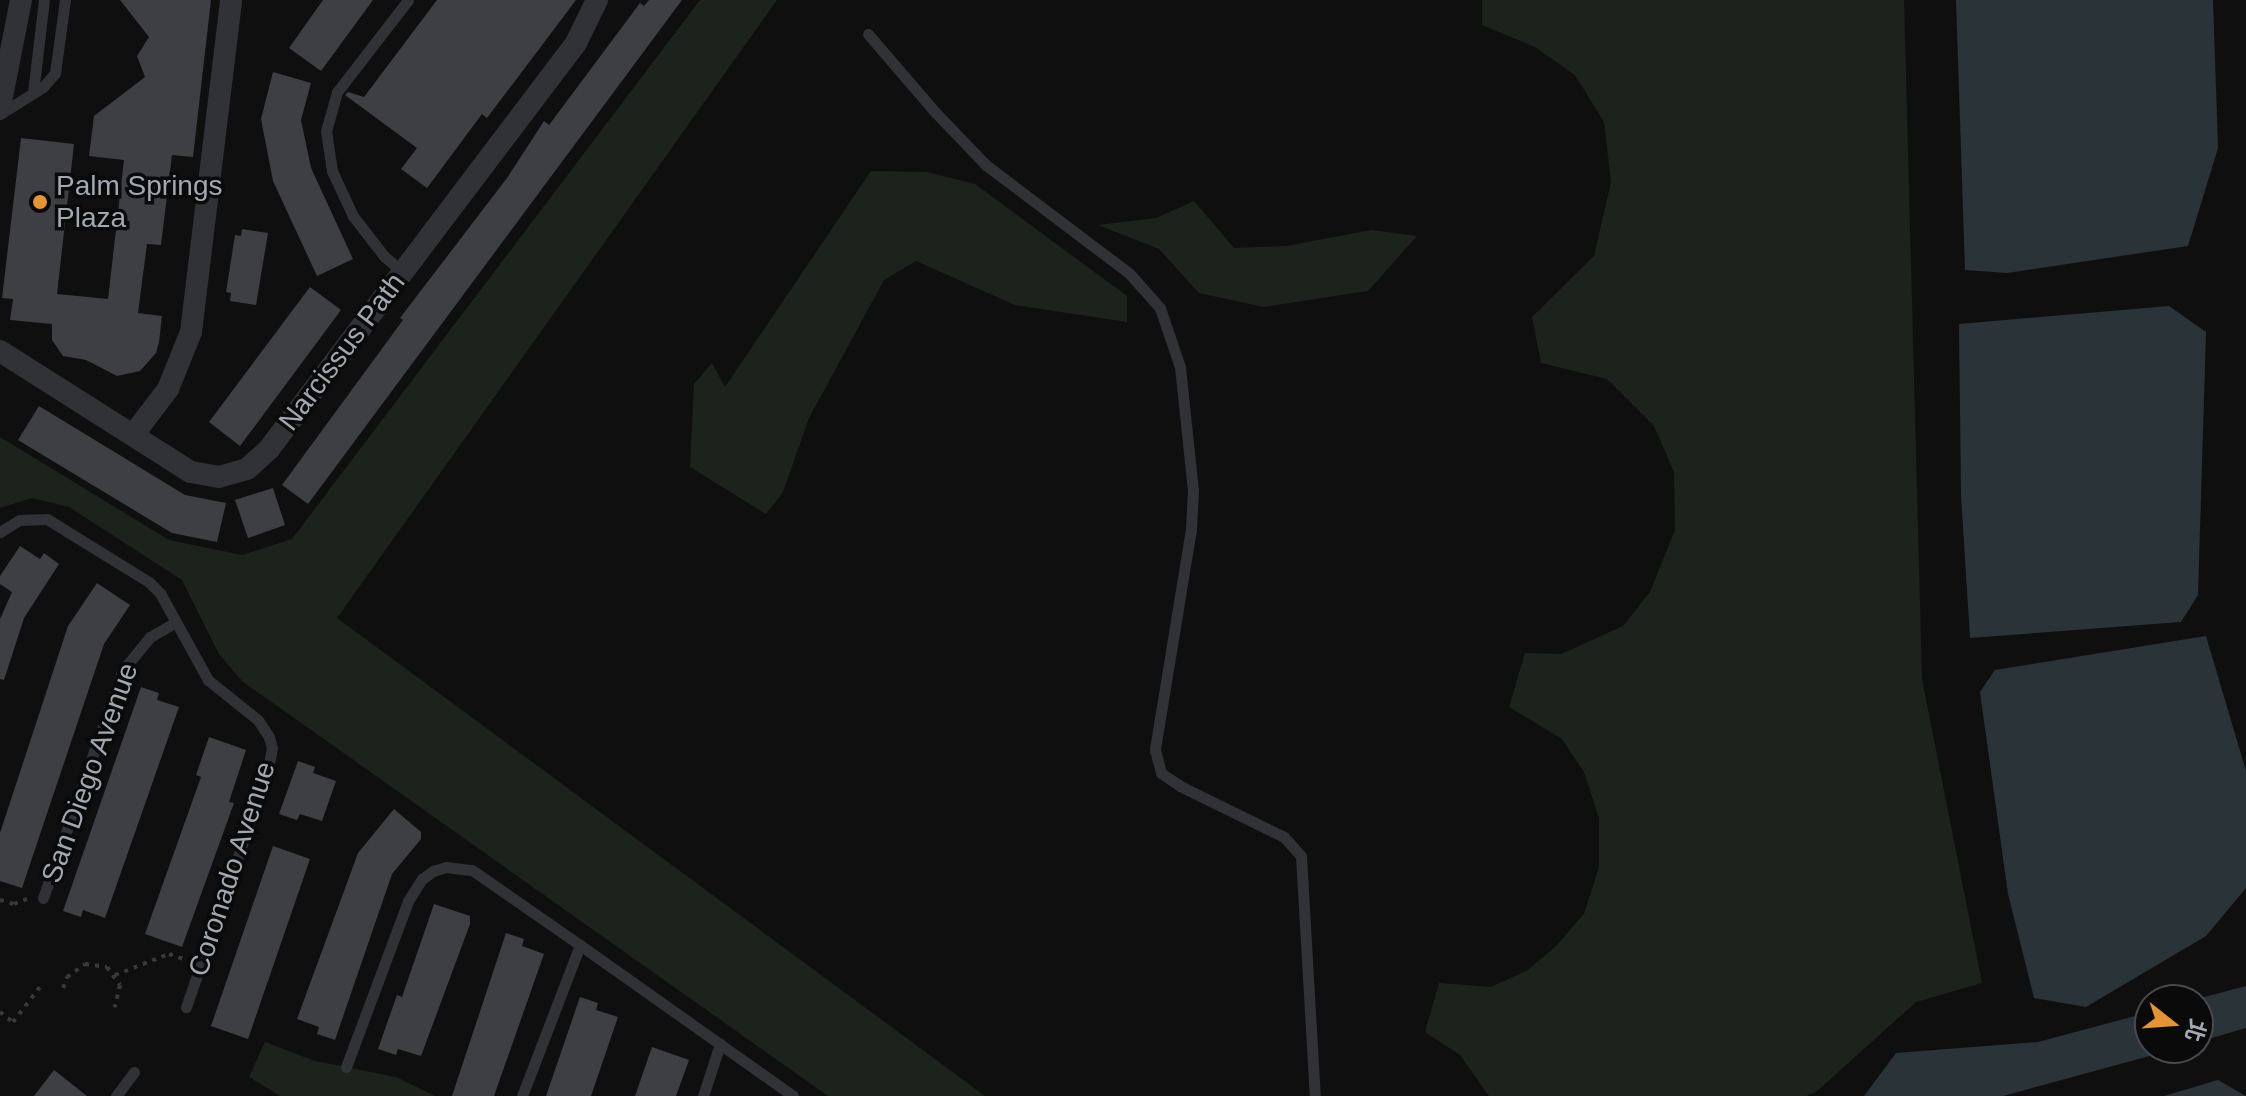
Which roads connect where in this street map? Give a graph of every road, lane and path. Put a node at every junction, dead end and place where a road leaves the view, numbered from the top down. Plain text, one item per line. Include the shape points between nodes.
1 (21, 0) edge
2 (44, 0) edge
3 (65, 0) edge
4 (231, 0) edge
5 (408, 0) edge
6 (597, 0) edge
7 (868, 34) dead end
8 (33, 93) junction
9 (0, 107) edge
10 (0, 114) edge
11 (403, 272) junction
12 (0, 351) edge
13 (133, 435) junction
14 (0, 532) edge
15 (176, 622) junction
16 (31, 894) dead end
17 (43, 898) dead end
18 (0, 900) edge
19 (580, 945) junction
20 (189, 961) dead end
21 (115, 975) junction
22 (43, 983) dead end
23 (63, 988) dead end
24 (115, 1007) dead end
25 (186, 1007) dead end
26 (0, 1012) edge
27 (720, 1044) junction
28 (346, 1067) dead end
29 (134, 1072) dead end
30 (116, 1096) edge
31 (522, 1096) edge
32 (703, 1096) edge
33 (793, 1096) edge
34 (1315, 1096) edge

1 - 9 street
2 - 8 lane
3 - 8 lane via 55,73
4 - 13 street via 191,332 168,389
5 - 11 lane via 337,92 326,131 332,171 347,205 367,237
6 - 11 street, Narcissus Path via 576,43
7 - 34 lane via 986,165 1129,273 1160,308 1180,367 1193,490 1155,750 1161,773 1284,837 1301,856
8 - 10 lane
11 - 13 street, Narcissus Path via 269,449 247,469 204,476
12 - 13 street, Narcissus Path
14 - 15 lane, Coronado Avenue via 32,518 60,524 149,582
15 - 17 lane, San Diego Avenue via 150,637 122,671
15 - 25 lane, Coronado Avenue via 208,680 258,720 272,748
16 - 18 path via 22,903
19 - 27 lane
19 - 28 lane via 472,870 433,871 408,901
19 - 31 lane
20 - 21 path via 169,954
21 - 23 path via 107,967 85,964 67,977
21 - 24 path via 120,985
22 - 26 path via 13,1022
27 - 32 lane
27 - 33 lane
29 - 30 lane

